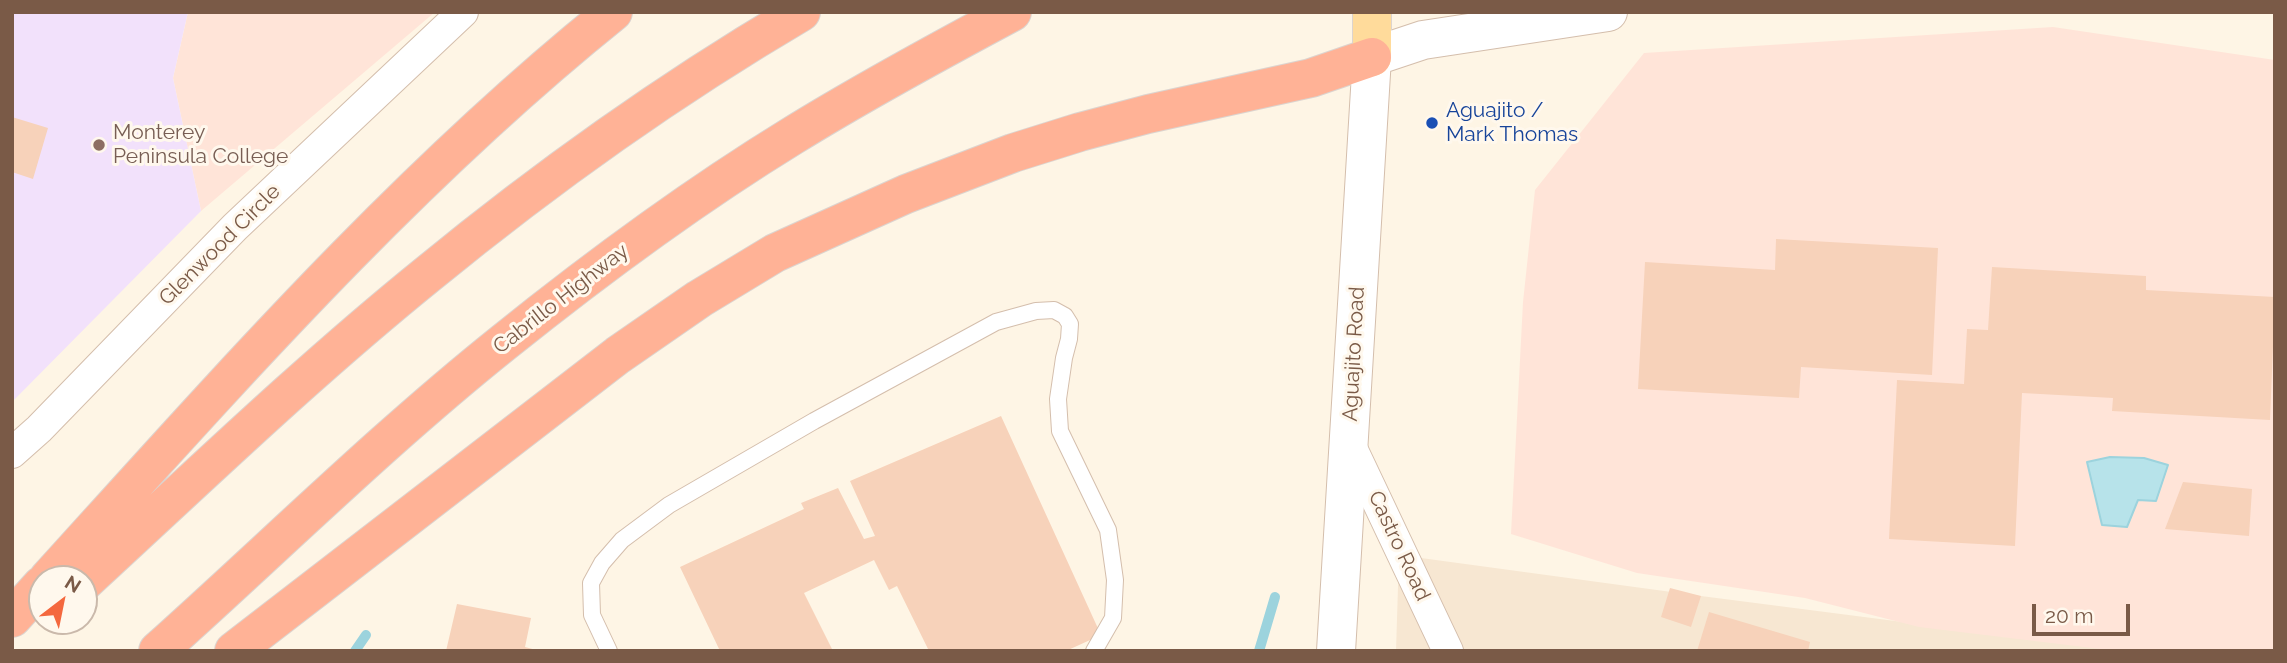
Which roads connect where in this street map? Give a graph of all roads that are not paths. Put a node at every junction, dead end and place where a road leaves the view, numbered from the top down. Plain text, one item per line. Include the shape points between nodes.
1 (463, 12) edge
2 (613, 12) edge
3 (801, 12) edge
4 (1012, 12) edge
5 (1372, 12) edge
6 (1608, 12) edge
7 (1372, 57) junction
8 (1349, 442) junction
9 (12, 453) edge
10 (61, 565) edge
11 (98, 569) edge
12 (28, 600) edge
13 (12, 618) edge
14 (28, 633) edge
15 (12, 648) edge
16 (158, 651) edge
17 (234, 651) edge
18 (609, 651) edge
19 (1094, 651) edge
20 (1336, 651) edge
21 (1448, 651) edge

1 - 9 street, Glenwood Circle via 245,218
2 - 10 highway via 489,118 365,236
3 - 11 highway via 655,105 463,245 318,368
4 - 16 highway, Cabrillo Highway via 799,131 601,267 446,391
5 - 7 main road
6 - 7 street via 1423,40
7 - 8 street, Aguajito Road
7 - 17 highway via 1311,78 1148,114 1013,153 775,253 618,355
8 - 20 street, Aguajito Road
8 - 21 street, Castro Road
12 - 13 highway
14 - 15 highway
18 - 19 lane via 592,615 591,583 602,563 632,533 680,498 996,322 1054,310 1070,324 1058,399 1060,431 1108,530 1115,580 1113,618

